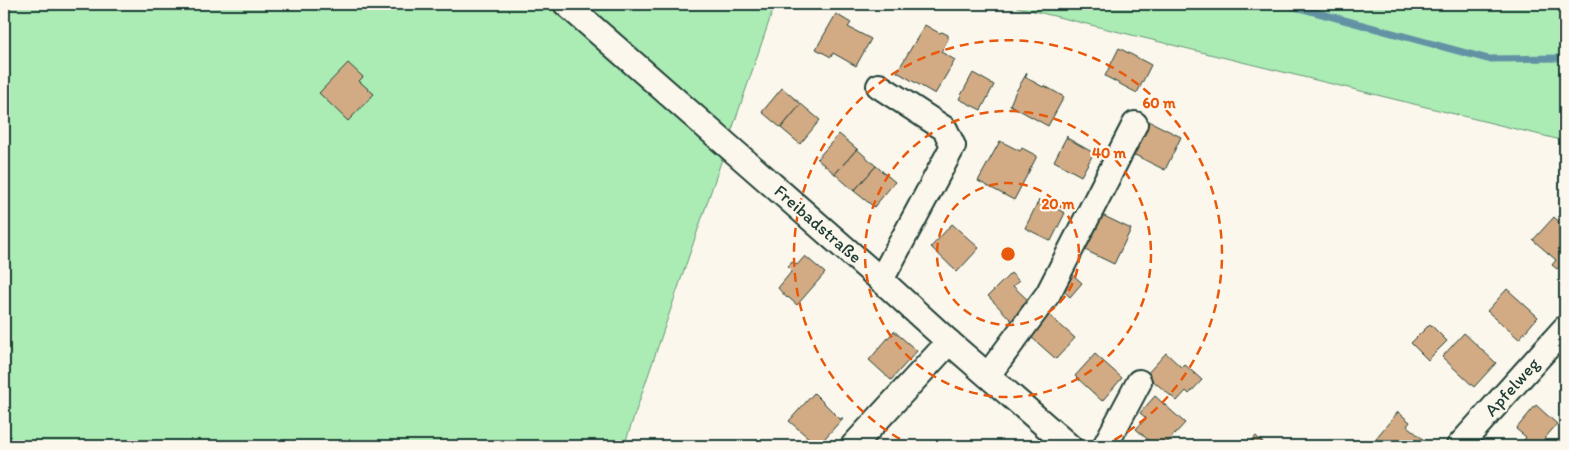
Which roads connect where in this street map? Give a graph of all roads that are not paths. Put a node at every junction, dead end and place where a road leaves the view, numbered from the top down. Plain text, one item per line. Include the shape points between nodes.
1 (566, 4) edge
2 (879, 86) dead end
3 (1135, 124) dead end
4 (881, 280) junction
5 (1565, 328) edge
6 (949, 342) junction
7 (1140, 382) dead end
8 (994, 386) junction
9 (853, 446) edge
10 (1069, 446) edge
11 (1105, 446) edge
12 (1458, 446) edge

1 - 4 street, Freibadstraße
2 - 4 street via 946,129 953,146
3 - 8 street via 1048,294
4 - 6 street, Freibadstraße
5 - 12 street, Apfelweg
6 - 8 street, Freibadstraße
6 - 9 street
7 - 11 street
8 - 10 street, Freibadstraße

